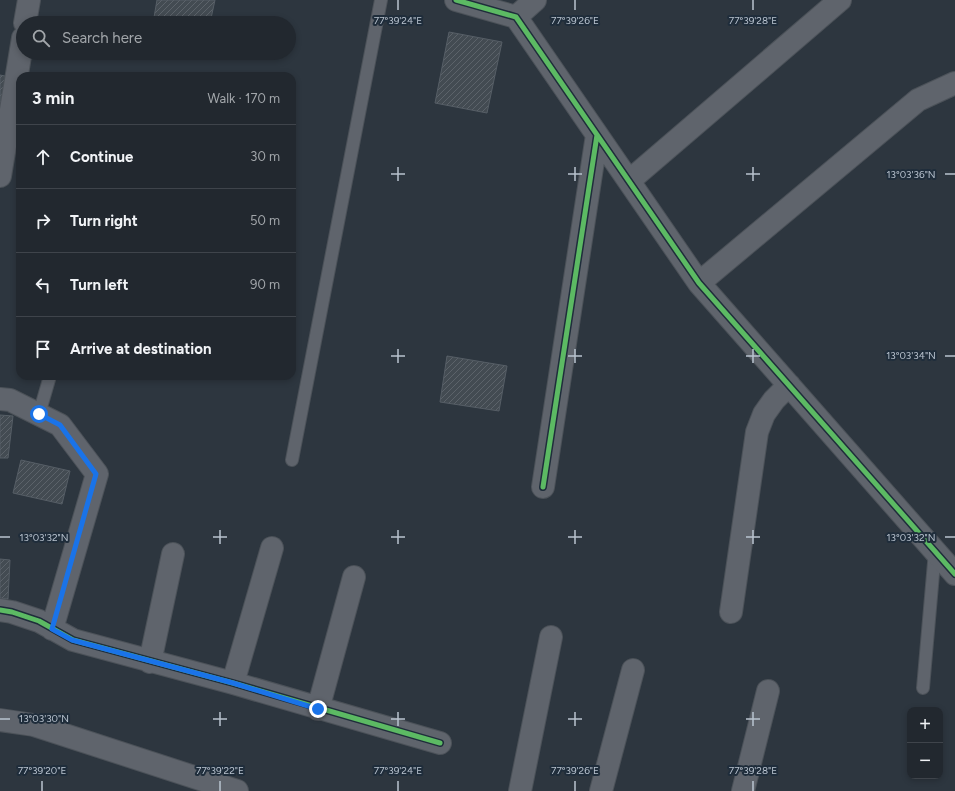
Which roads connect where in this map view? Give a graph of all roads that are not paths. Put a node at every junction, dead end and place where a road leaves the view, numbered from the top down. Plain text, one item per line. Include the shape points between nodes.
1 (29, 0) edge
2 (381, 0) edge
3 (456, 0) edge
4 (535, 0) edge
5 (840, 0) edge
6 (27, 16) edge
7 (516, 17) junction
8 (19, 60) edge
9 (17, 72) edge
10 (16, 80) edge
11 (955, 83) edge
12 (597, 135) junction
13 (0, 176) edge
14 (629, 181) junction
15 (699, 283) junction
16 (49, 380) edge
17 (789, 385) junction
18 (0, 399) edge
19 (39, 414) junction
20 (292, 460) dead end
21 (543, 487) dead end
22 (272, 548) dead end
23 (935, 551) junction
24 (173, 554) dead end
25 (955, 574) edge
26 (354, 577) dead end
27 (0, 610) edge
28 (731, 612) dead end
29 (52, 629) junction
30 (551, 637) dead end
31 (150, 662) junction
32 (633, 670) dead end
33 (233, 683) junction
34 (923, 688) dead end
35 (768, 691) dead end
36 (318, 709) junction
37 (0, 720) edge
38 (440, 742) dead end
39 (237, 791) edge
40 (520, 791) edge
41 (601, 791) edge
42 (743, 791) edge

1 - 6 street
2 - 20 lane
3 - 7 street
4 - 7 street
5 - 14 street
7 - 12 street
8 - 9 street
10 - 13 street
11 - 15 street via 918,100
12 - 14 street
12 - 21 street
14 - 15 street
15 - 17 street
16 - 19 lane
17 - 23 street
17 - 28 street via 764,414 758,432
18 - 19 street via 10,400
19 - 29 street via 60,425 96,474
22 - 33 street
23 - 25 street
23 - 34 lane
24 - 31 street
26 - 36 street
27 - 29 street via 39,621
29 - 31 street via 72,640
30 - 40 street
31 - 33 street
32 - 41 street
33 - 36 street
35 - 42 street
36 - 38 street
37 - 39 street via 34,725

